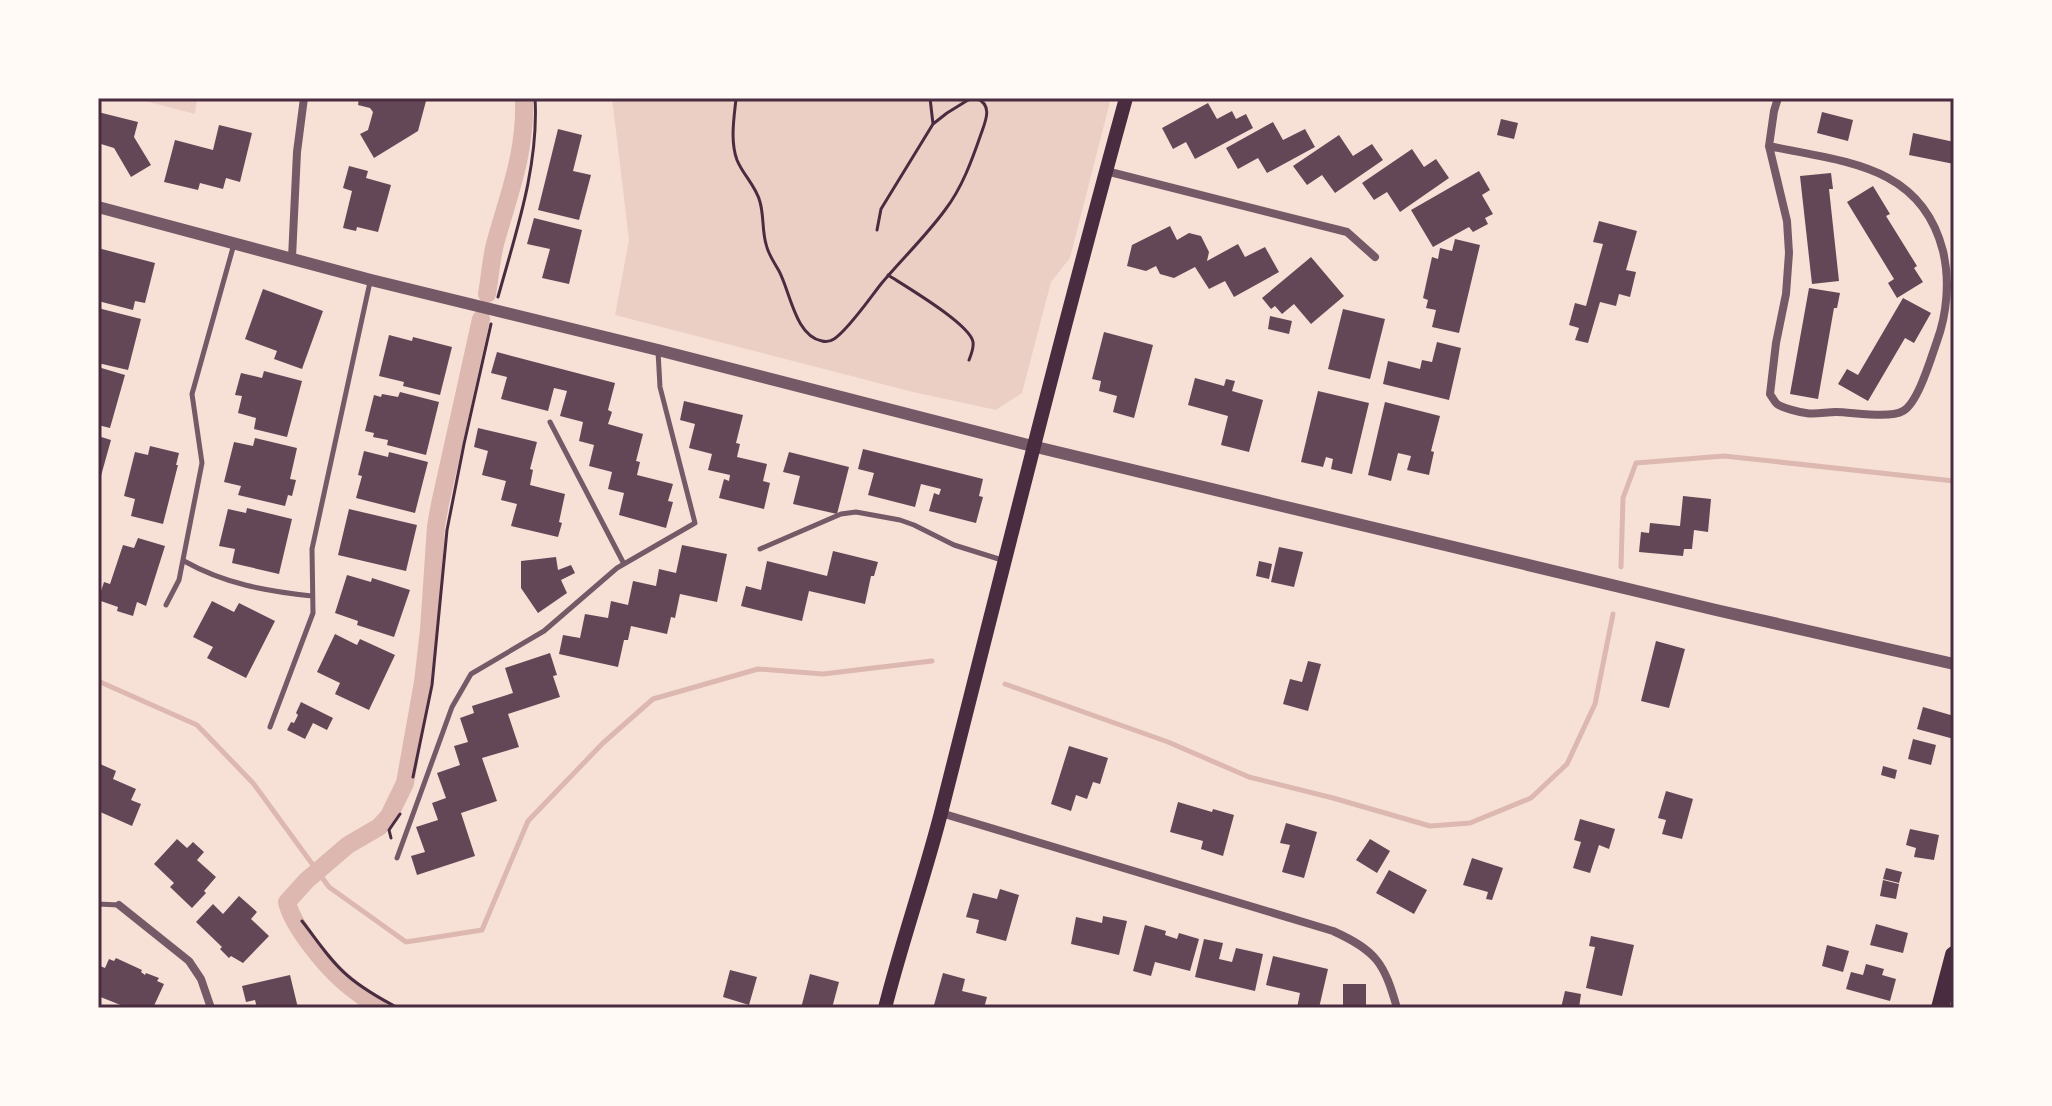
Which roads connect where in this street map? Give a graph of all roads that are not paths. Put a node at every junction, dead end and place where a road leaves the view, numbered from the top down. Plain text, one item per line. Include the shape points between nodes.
1 (304, 98) edge
2 (1126, 98) edge
3 (1778, 98) edge
4 (1769, 146) junction
5 (1106, 171) junction
6 (98, 207) edge
7 (234, 243) junction
8 (1375, 257) dead end
9 (292, 258) junction
10 (371, 280) junction
11 (658, 350) junction
12 (550, 422) dead end
13 (1032, 446) junction
14 (760, 549) dead end
15 (1003, 560) junction
16 (184, 561) junction
17 (624, 564) junction
18 (312, 596) junction
19 (166, 605) dead end
20 (1954, 664) edge
21 (270, 727) dead end
22 (941, 813) junction
23 (397, 858) road end
24 (98, 904) edge
25 (119, 905) joint
26 (1954, 955) edge
27 (1397, 1006) edge
28 (211, 1008) edge
29 (885, 1008) edge
30 (1940, 1008) edge

1 - 9 street
2 - 5 main road
3 - 4 street
4 - 4 street via 1789,253 1770,394 1777,404 1807,414 1904,411 1944,323 1946,262 1934,223 1899,183 1862,166
5 - 8 street via 1347,232
5 - 13 main road
6 - 7 street
7 - 9 street
7 - 16 lane via 192,394 202,463
9 - 10 street
10 - 11 street
10 - 18 lane via 312,549
11 - 13 street
11 - 17 lane via 660,387 695,523
12 - 17 lane
13 - 15 main road
13 - 20 street
14 - 15 lane via 856,512 900,520
15 - 22 main road
16 - 18 lane via 225,580
16 - 19 lane
17 - 23 lane via 544,631 471,674 452,707
18 - 21 lane via 313,613
22 - 27 street via 1333,931 1374,955
22 - 29 main road
24 - 25 lane
25 - 28 street via 189,961
26 - 30 highway

